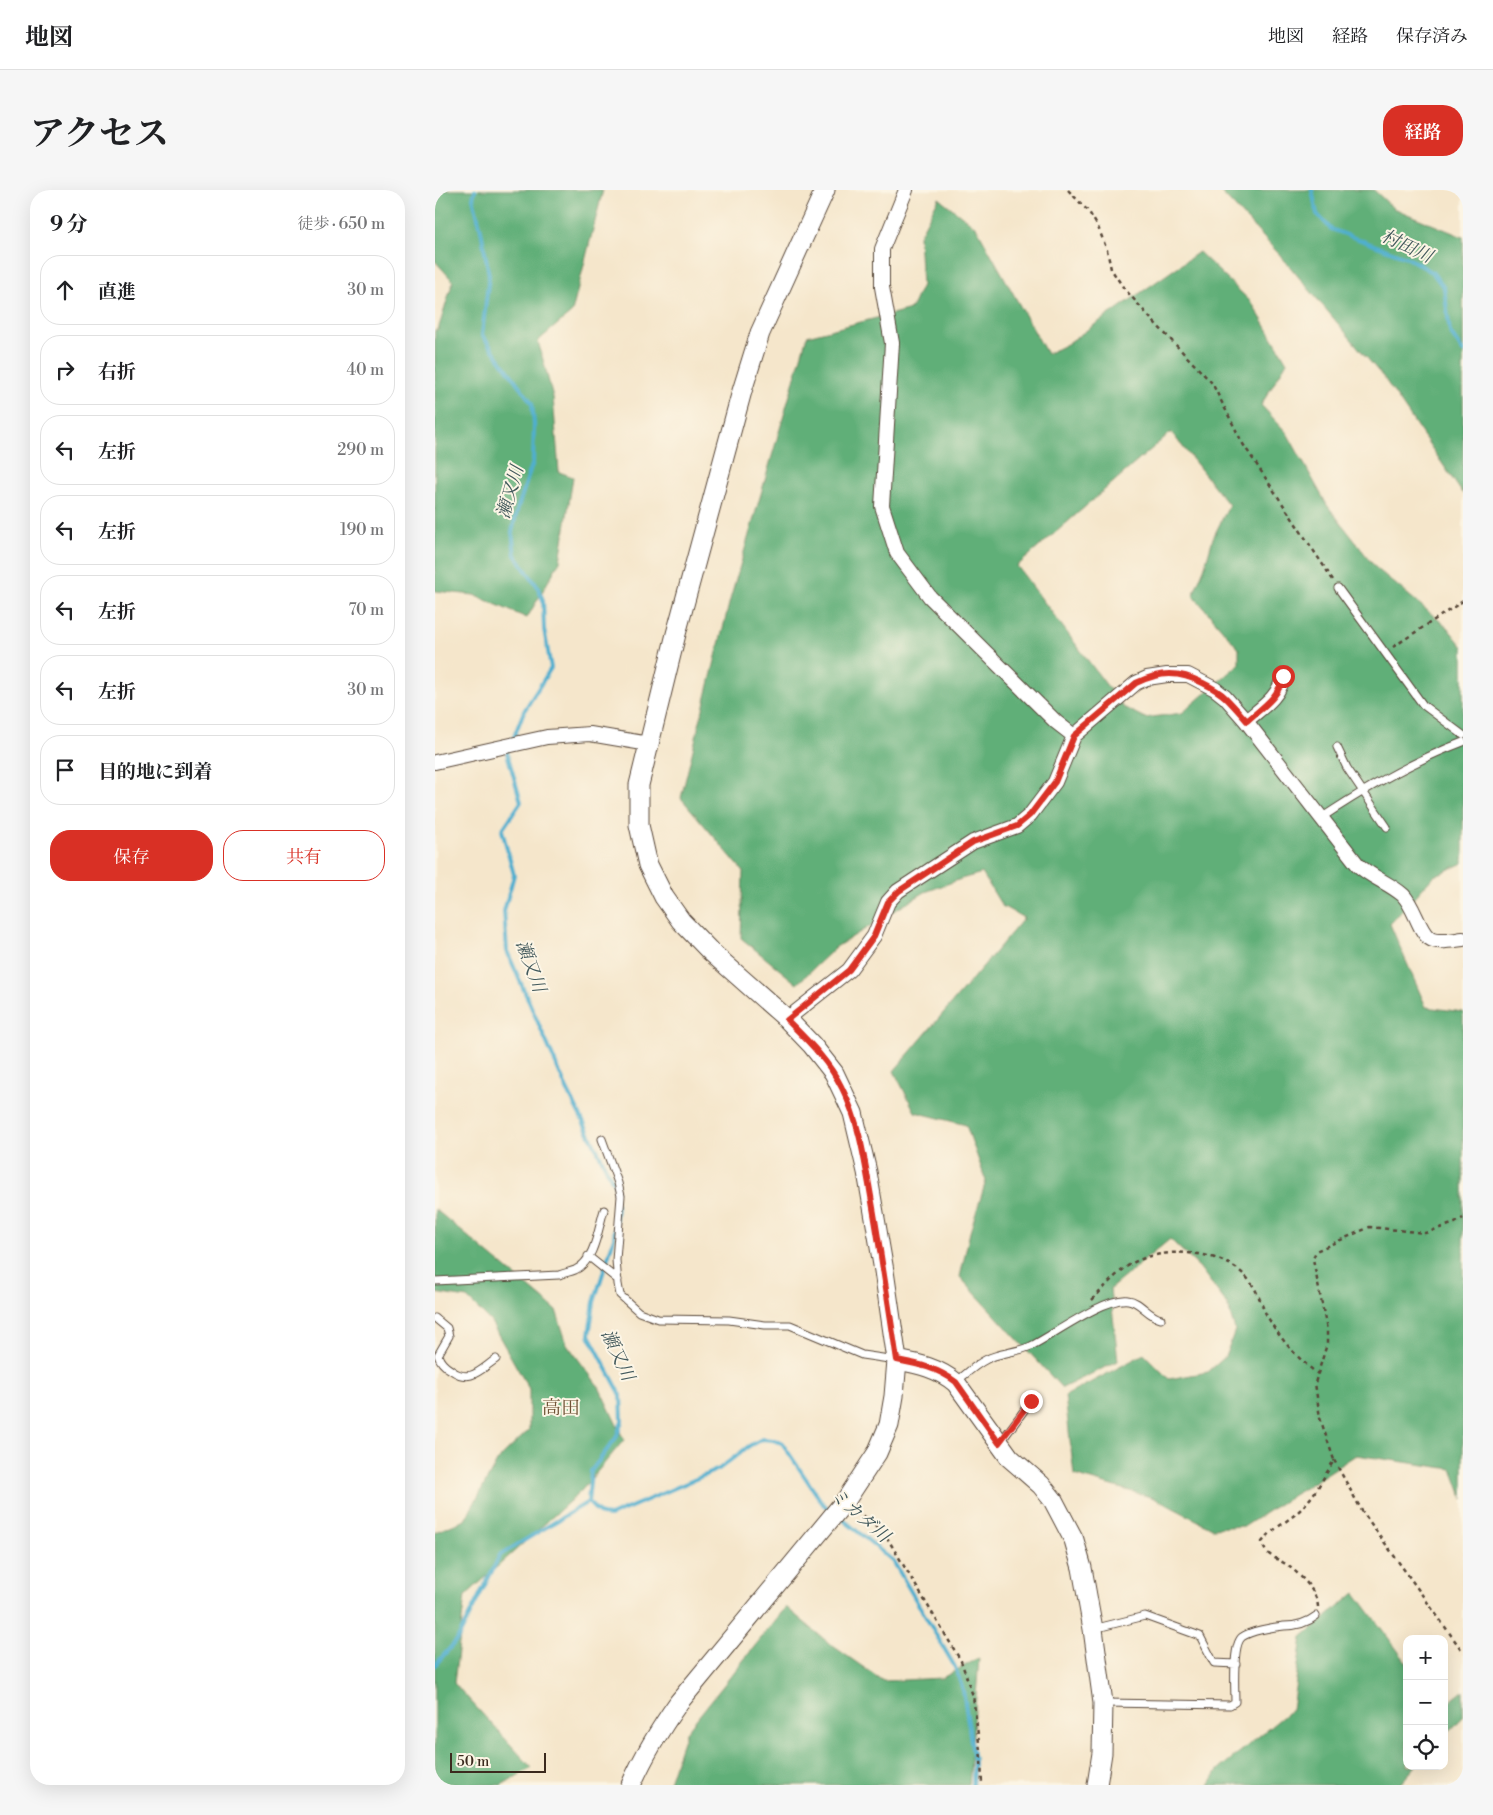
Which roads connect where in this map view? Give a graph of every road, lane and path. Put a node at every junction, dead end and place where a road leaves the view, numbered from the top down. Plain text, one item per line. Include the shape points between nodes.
1 (825, 190) edge
2 (906, 190) edge
3 (1069, 190) edge
4 (1338, 588) joint
5 (1463, 601) edge
6 (1386, 651) junction
7 (1283, 676) dead end
8 (1247, 721) junction
9 (1463, 735) edge
10 (1074, 736) junction
11 (1463, 742) edge
12 (649, 744) junction
13 (1337, 747) dead end
14 (435, 762) edge
15 (1362, 791) junction
16 (1321, 818) junction
17 (1387, 827) dead end
18 (1463, 939) edge
19 (787, 1020) junction
20 (602, 1139) dead end
21 (604, 1210) dead end
22 (1463, 1218) edge
23 (589, 1256) junction
24 (618, 1280) junction
25 (435, 1281) edge
26 (1087, 1305) dead end
27 (435, 1318) edge
28 (1161, 1319) dead end
29 (497, 1359) dead end
30 (897, 1360) junction
31 (1318, 1374) junction
32 (956, 1382) junction
33 (1031, 1401) dead end
34 (999, 1443) junction
35 (1334, 1460) junction
36 (846, 1500) junction
37 (1316, 1616) joint
38 (1093, 1629) junction
39 (1463, 1652) edge
40 (1236, 1664) junction
41 (1103, 1703) junction
42 (631, 1785) edge
43 (982, 1785) edge
44 (1097, 1785) edge

1 - 12 street via 760,333
2 - 10 street via 882,249 883,287 892,343 882,506 897,553 930,597
3 - 4 path via 1098,227 1111,269 1123,287 1212,383 1243,444
4 - 6 lane
5 - 6 path
6 - 9 lane via 1423,705
7 - 8 street via 1277,694
8 - 10 street via 1215,689 1187,675 1172,674 1136,683
8 - 16 street
10 - 19 street via 1055,782 1030,815 1017,826 973,842 899,891 888,902 874,936 849,970
11 - 15 lane
12 - 14 street via 590,734 547,738
12 - 19 street via 639,785 639,825 655,882 681,922
13 - 15 lane
15 - 16 lane
15 - 17 lane
16 - 18 street via 1358,865 1403,896 1429,939
19 - 30 street via 834,1074 853,1113 867,1172
20 - 24 lane via 621,1196
21 - 23 lane
22 - 31 path via 1425,1233 1371,1228 1316,1251 1313,1259 1327,1330 1327,1344
23 - 24 lane
23 - 25 lane via 577,1270 559,1275
24 - 30 lane via 620,1295 639,1312 658,1319 790,1325 862,1355
26 - 31 path via 1138,1260 1182,1252 1208,1255 1238,1269 1251,1283 1286,1343 1302,1362
27 - 29 lane via 447,1328 449,1336 438,1355 440,1361 457,1374 470,1377
28 - 32 lane via 1129,1300 1114,1302 1030,1346 989,1357
30 - 32 street via 926,1366
30 - 36 street via 889,1425 877,1453
31 - 35 path via 1315,1383 1319,1418
32 - 34 street
33 - 34 lane
34 - 38 street via 1010,1458 1041,1485 1059,1509 1074,1540 1082,1568
35 - 37 path via 1316,1491 1262,1542 1269,1555 1292,1569 1313,1592 1318,1604
35 - 39 path via 1362,1511
36 - 42 street via 679,1702 657,1734
36 - 43 path via 886,1536 961,1661 973,1696
37 - 40 lane via 1308,1623 1272,1627 1244,1635 1238,1642
38 - 40 lane via 1145,1616 1200,1636 1214,1663
38 - 41 street
40 - 41 lane via 1235,1702 1230,1705
41 - 44 street via 1102,1753

